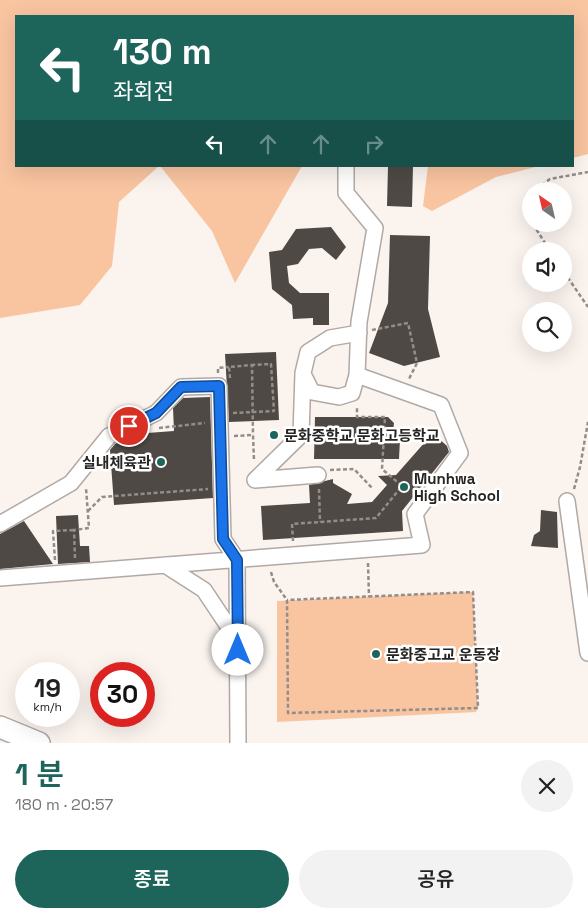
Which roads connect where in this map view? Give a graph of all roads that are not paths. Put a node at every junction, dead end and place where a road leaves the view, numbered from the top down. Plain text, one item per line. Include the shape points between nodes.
1 (346, 167) edge
2 (358, 333) junction
3 (303, 373) junction
4 (357, 375) junction
5 (318, 475) road end
6 (567, 501) road end
7 (0, 524) edge
8 (237, 560) junction
9 (165, 565) junction
10 (0, 578) edge
11 (588, 653) edge
12 (238, 669) junction
13 (0, 727) edge
14 (39, 743) edge
15 (238, 743) edge

1 - 2 street via 346,193 375,228
2 - 3 street via 330,338 308,352
2 - 4 street
3 - 4 street via 312,392 339,397 352,393
3 - 5 street via 302,435 255,480
4 - 8 street via 441,405 460,453 415,514 422,545
6 - 11 street
7 - 8 street via 71,483 109,436 156,413 181,387 219,386 223,539
8 - 9 street
8 - 12 street
9 - 10 street
9 - 12 street via 204,590 232,632
12 - 15 street
13 - 14 street

